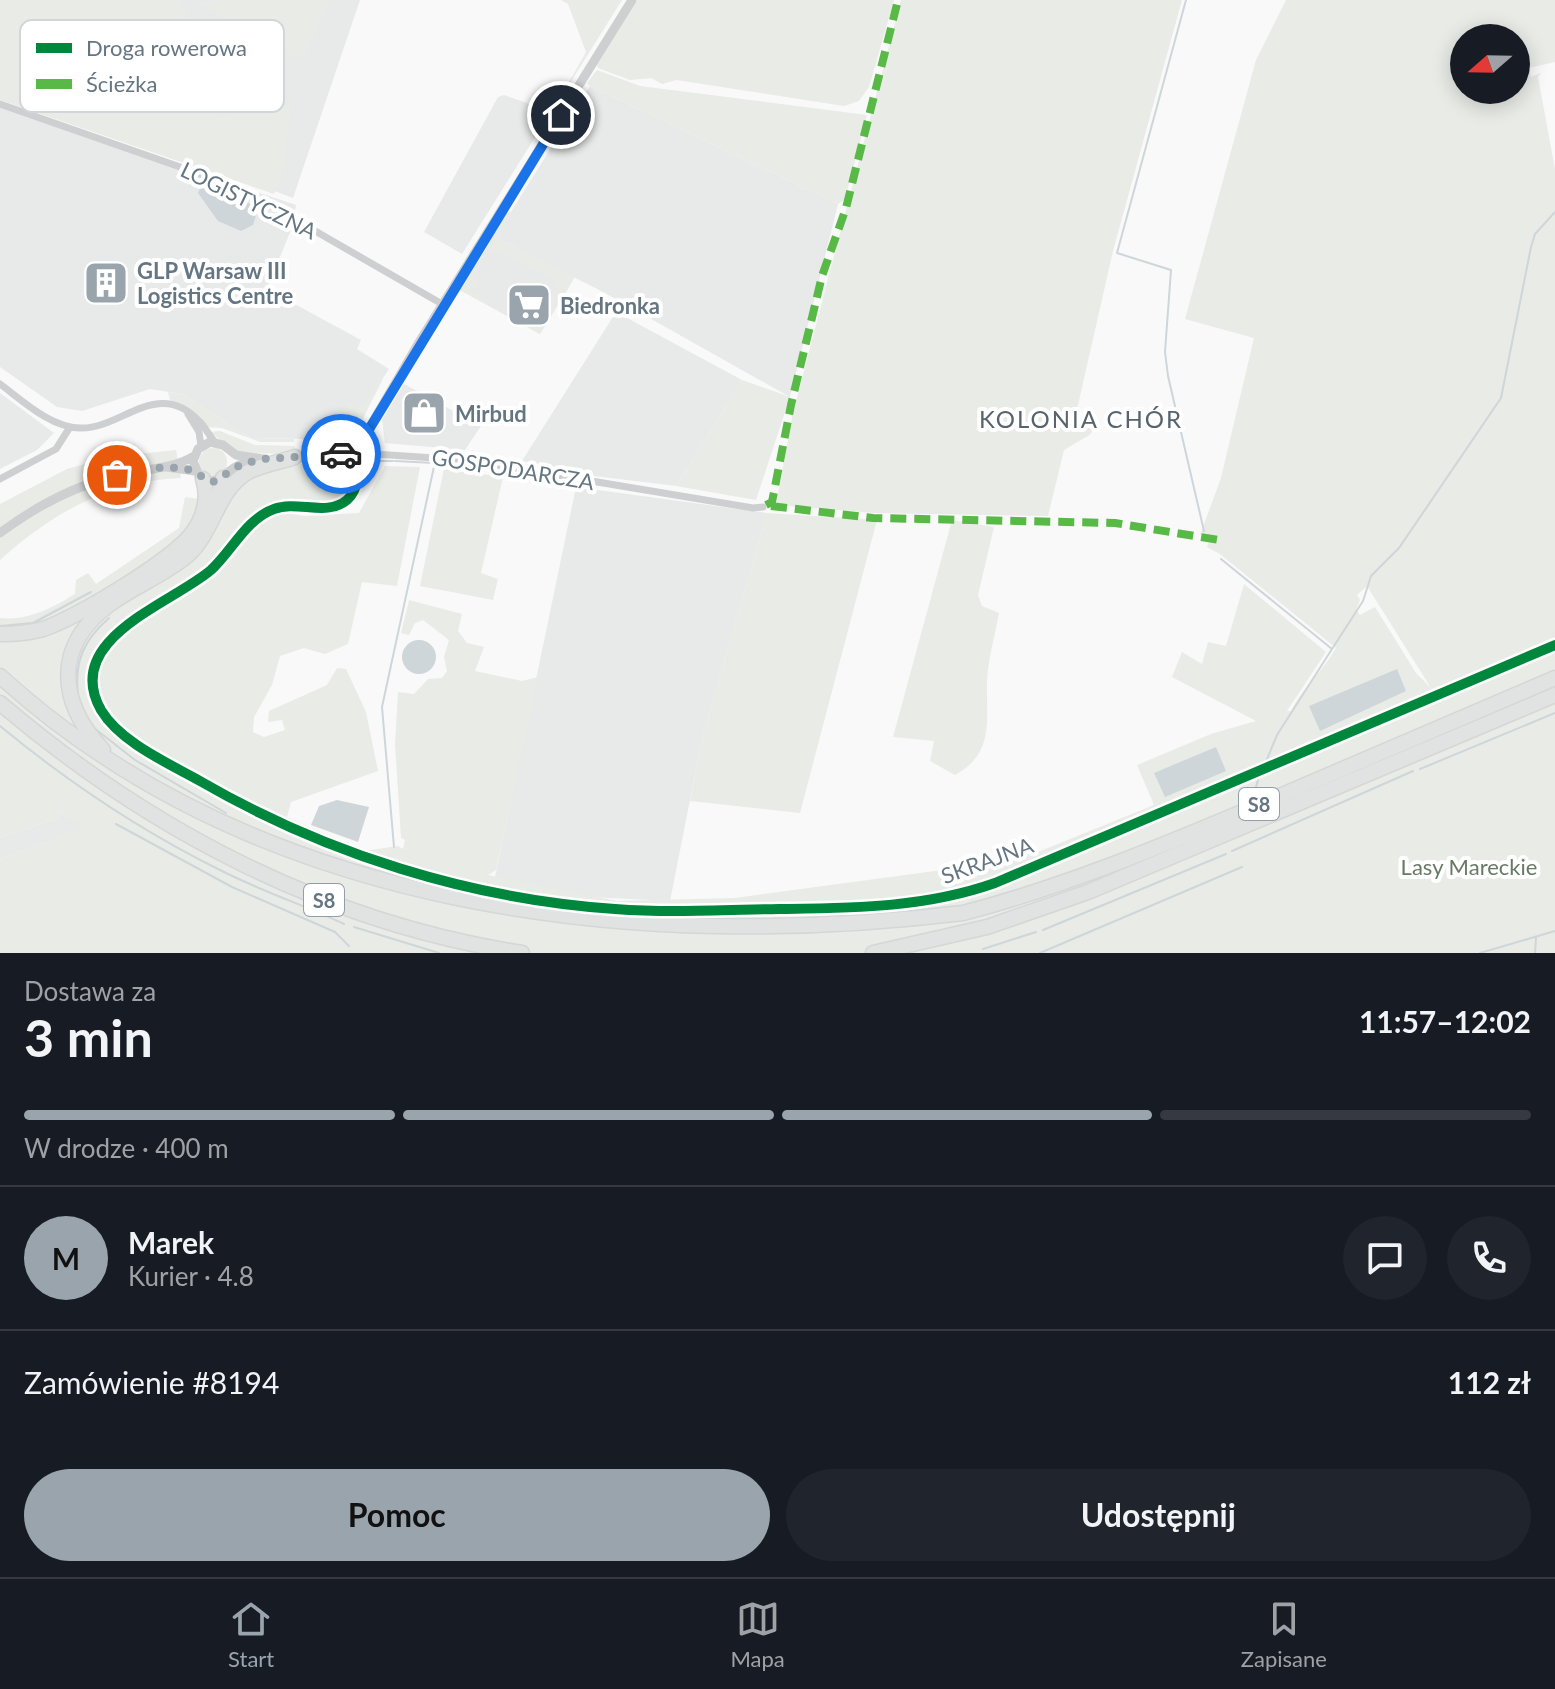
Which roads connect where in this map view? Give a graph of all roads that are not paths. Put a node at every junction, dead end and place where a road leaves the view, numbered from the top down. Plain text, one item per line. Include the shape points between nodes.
1 (632, 0) edge
2 (0, 104) edge
3 (20, 111) edge
4 (23, 112) edge
5 (442, 304) junction
6 (0, 384) edge
7 (188, 414) junction
8 (70, 427) junction
9 (215, 442) junction
10 (201, 446) junction
11 (357, 449) junction
12 (229, 451) junction
13 (194, 456) junction
14 (295, 457) junction
15 (263, 459) junction
16 (164, 467) junction
17 (227, 474) junction
18 (199, 475) junction
19 (0, 479) edge
20 (763, 507) dead end
21 (214, 516) junction
22 (0, 533) edge
23 (0, 634) edge
24 (1555, 645) edge
25 (0, 676) edge
26 (1555, 678) edge
27 (1555, 695) edge
28 (0, 703) edge
29 (122, 771) junction
30 (376, 893) dead end
31 (805, 941) dead end
32 (522, 953) edge
33 (873, 953) edge

1 - 5 street
2 - 3 street, LOGISTYCZNA
4 - 5 street, LOGISTYCZNA via 226,183
5 - 11 street
6 - 8 street
7 - 8 street via 173,406 149,404 102,425
7 - 9 street
7 - 10 street
8 - 19 street via 56,449
9 - 10 street
9 - 12 street, GOSPODARCZA
10 - 13 street
11 - 14 street, GOSPODARCZA
11 - 20 street, GOSPODARCZA via 465,460
11 - 24 street, SKRAJNA via 357,485 347,500 330,507 278,507 257,518 208,572 115,634 97,661 100,707 113,725 191,776 305,834 395,866 495,892 619,909 851,908 937,900 995,883
12 - 15 street, GOSPODARCZA
12 - 17 street
13 - 16 street
13 - 18 street
14 - 15 street, GOSPODARCZA
14 - 21 highway via 239,479
15 - 17 street, GOSPODARCZA
16 - 18 street, GOSPODARCZA
16 - 22 street via 76,488
17 - 18 street, GOSPODARCZA via 213,482
17 - 21 highway via 217,491
18 - 23 highway via 207,496 200,521 172,553 51,625
21 - 29 highway via 194,548 92,618 73,649 67,679 75,713
25 - 29 highway, S8
26 - 31 highway, S8 via 1050,888 958,915
27 - 33 highway, S8 via 1120,880 962,933
28 - 32 highway, S8 via 100,782 239,864 370,917
29 - 30 highway, S8 via 249,842

